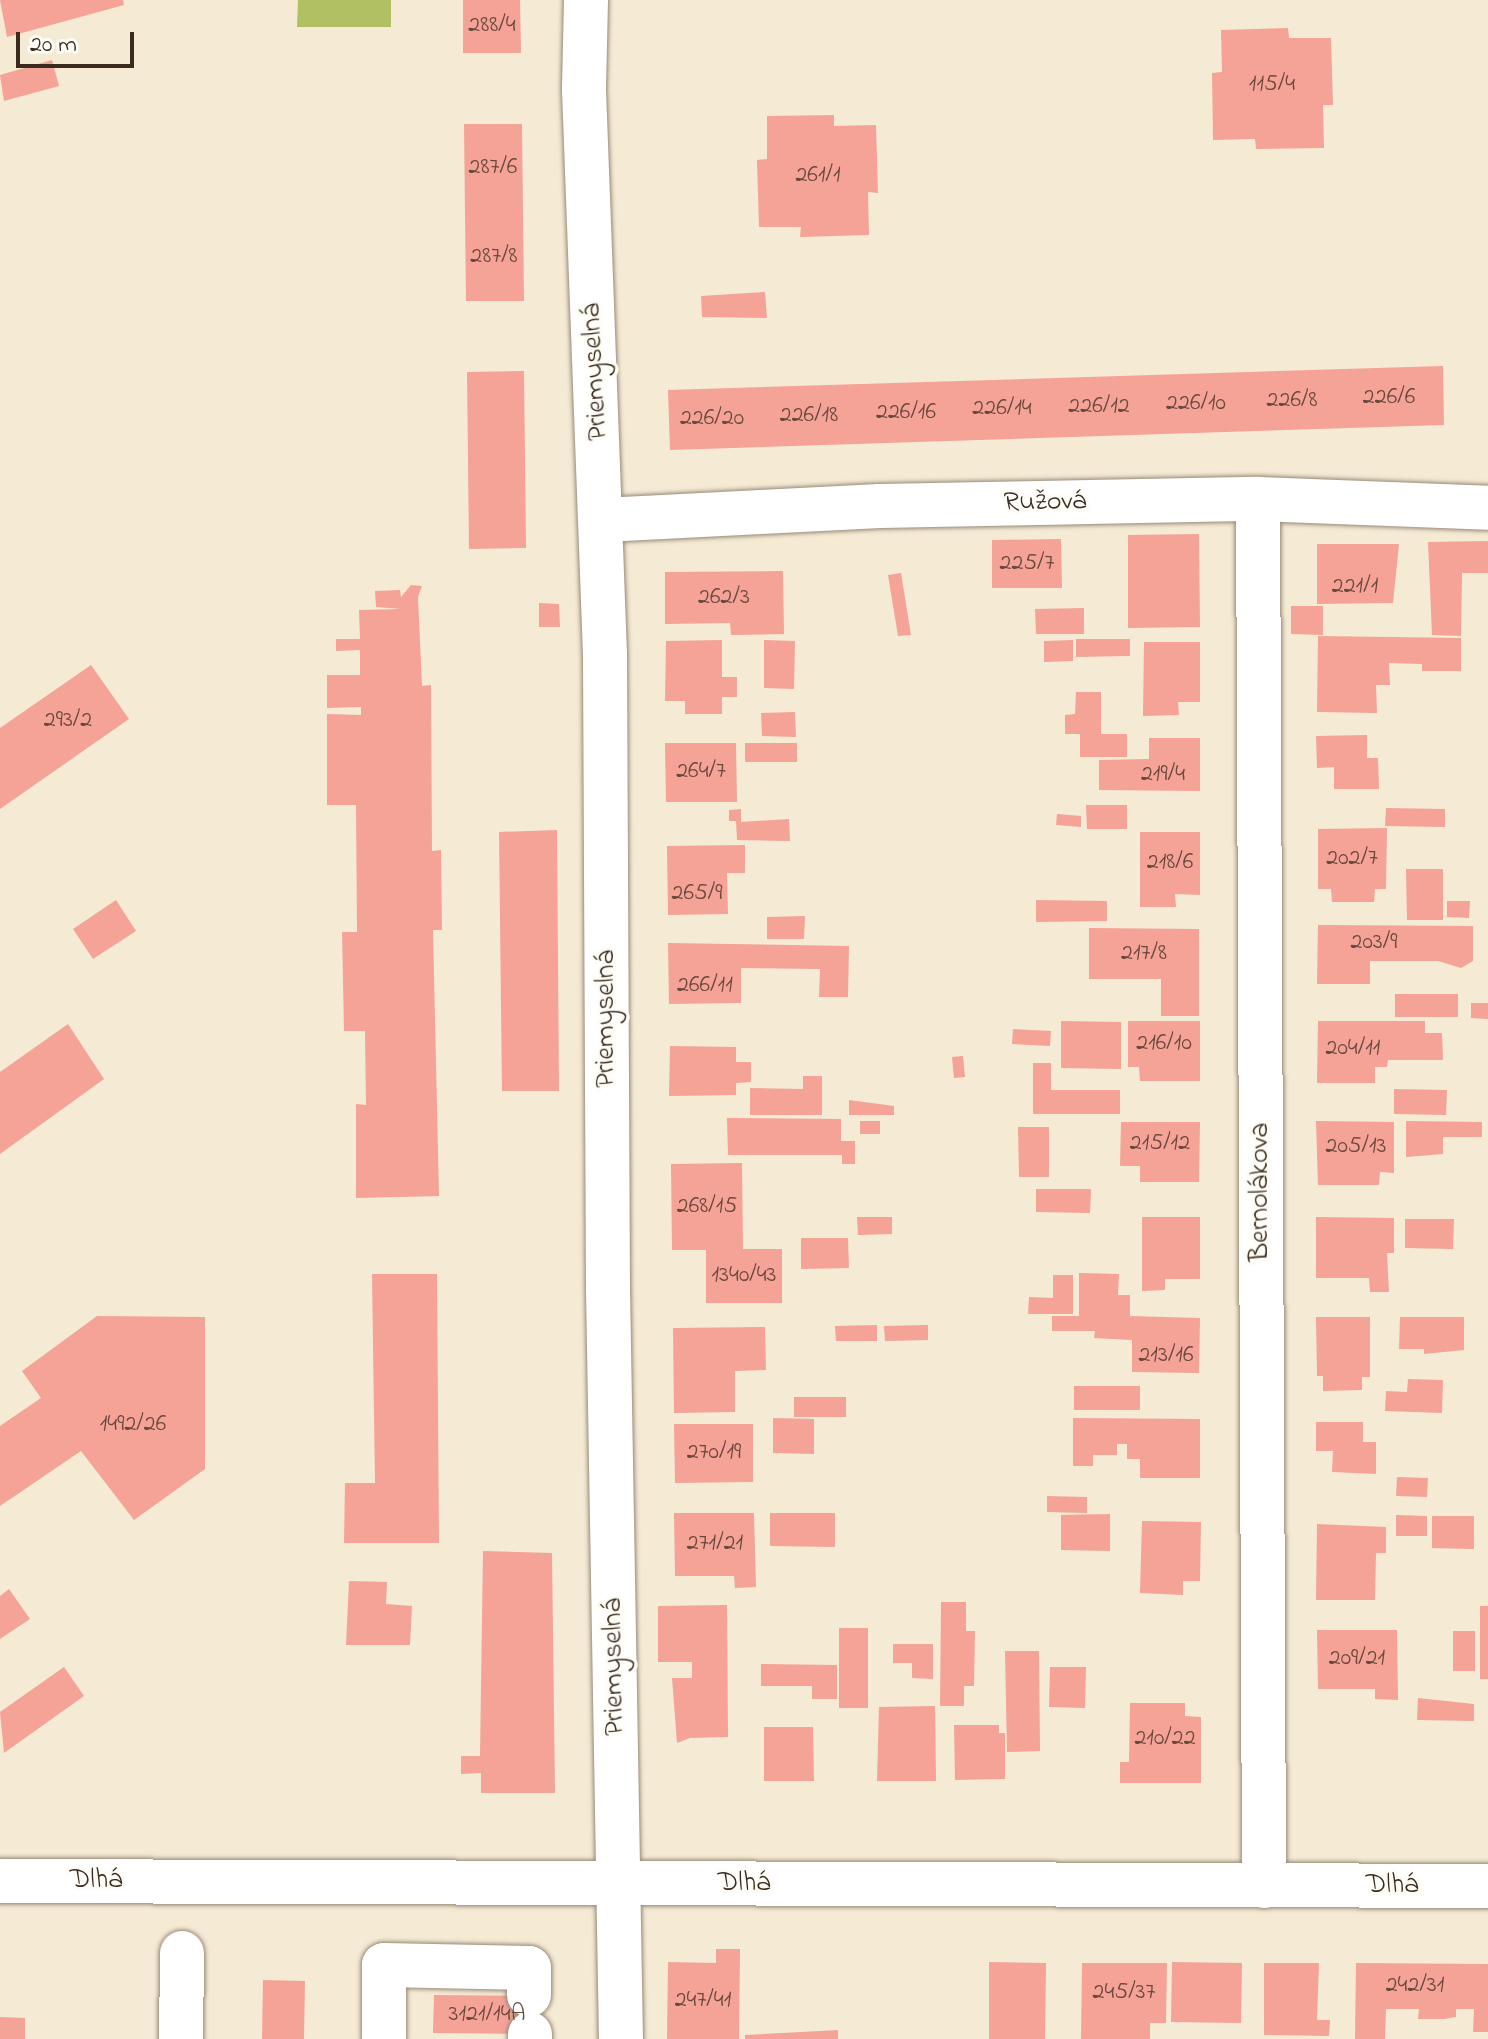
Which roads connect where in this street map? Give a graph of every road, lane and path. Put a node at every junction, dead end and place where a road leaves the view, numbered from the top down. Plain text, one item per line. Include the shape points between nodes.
1 (586, 0) edge
2 (1258, 499) junction
3 (1488, 508) edge
4 (603, 520) junction
5 (0, 1881) edge
6 (619, 1883) junction
7 (1264, 1886) junction
8 (1488, 1886) edge
9 (182, 1953) dead end
10 (530, 2023) edge
11 (181, 2039) edge
12 (384, 2039) edge
13 (621, 2039) edge

1 - 4 street, Priemyselná via 584,90
2 - 3 street, Ružová
2 - 4 street, Ružová via 880,506
2 - 7 street, Bernolákova
4 - 6 street, Priemyselná
5 - 6 street, Dlhá
6 - 7 street, Dlhá
6 - 13 street, Priemyselná
7 - 8 street, Dlhá
9 - 11 street
10 - 12 street via 529,1968 384,1965

